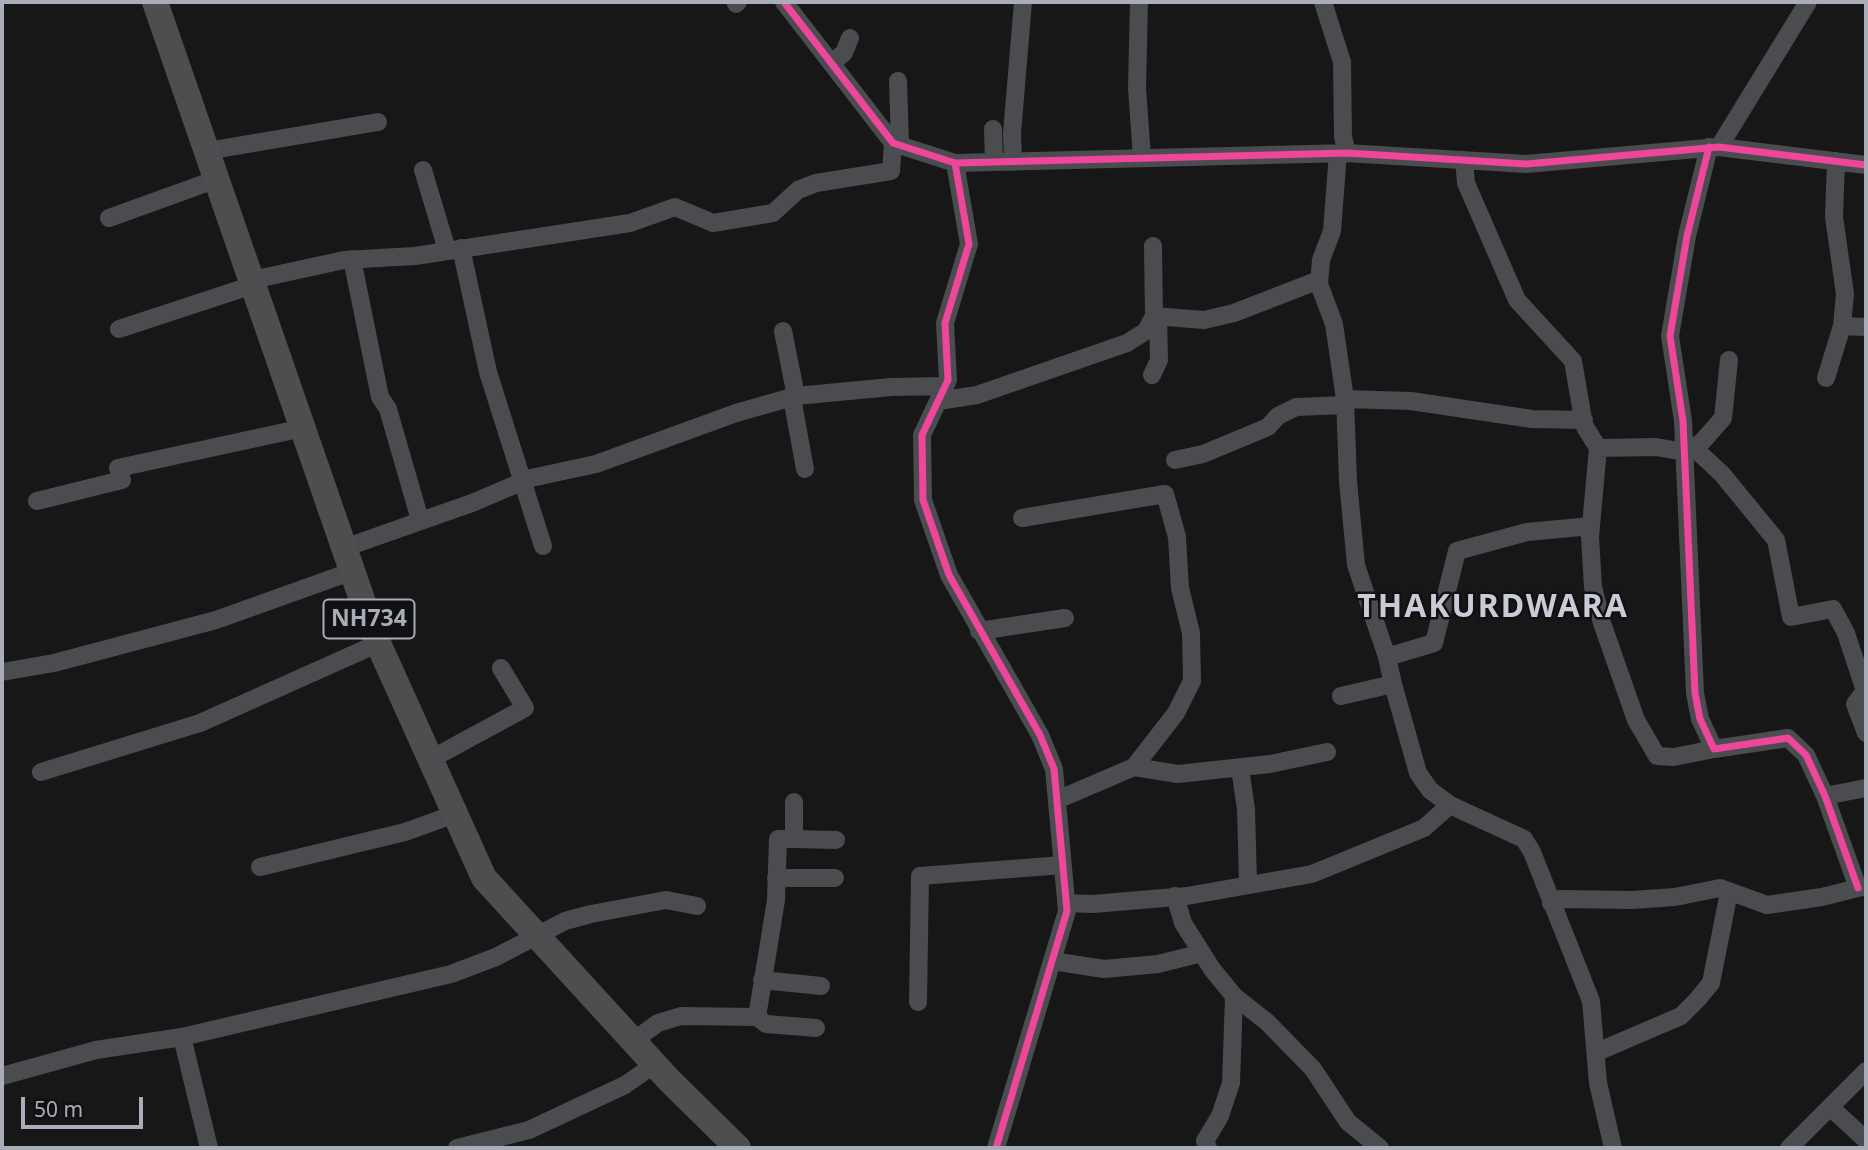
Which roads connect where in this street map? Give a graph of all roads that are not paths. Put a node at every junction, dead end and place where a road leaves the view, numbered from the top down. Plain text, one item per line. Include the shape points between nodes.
1 (155, 2) edge
2 (784, 2) edge
3 (1023, 2) edge
4 (1139, 2) edge
5 (1323, 2) edge
6 (1808, 2) edge
7 (850, 38) dead end
8 (831, 63) junction
9 (898, 81) dead end
10 (378, 122) dead end
11 (993, 129) dead end
12 (896, 144) junction
13 (1714, 147) junction
14 (207, 151) junction
15 (1343, 153) junction
16 (1142, 158) junction
17 (1464, 160) junction
18 (1836, 161) junction
19 (994, 162) junction
20 (1013, 162) junction
21 (955, 163) junction
22 (1866, 165) edge
23 (424, 170) dead end
24 (217, 179) junction
25 (109, 218) dead end
26 (1153, 246) dead end
27 (454, 249) junction
28 (352, 259) junction
29 (1319, 280) junction
30 (253, 282) junction
31 (1156, 316) junction
32 (1842, 326) junction
33 (1866, 327) edge
34 (119, 329) dead end
35 (783, 331) dead end
36 (1729, 360) dead end
37 (1152, 375) dead end
38 (1826, 378) dead end
39 (941, 393) junction
40 (794, 397) junction
41 (1345, 402) junction
42 (1584, 420) junction
43 (303, 428) junction
44 (1598, 449) junction
45 (1688, 449) junction
46 (1175, 460) dead end
47 (805, 469) dead end
48 (521, 483) junction
49 (37, 501) dead end
50 (1022, 518) dead end
51 (420, 520) junction
52 (1591, 526) junction
53 (543, 546) dead end
54 (349, 559) junction
55 (1065, 618) dead end
56 (979, 631) junction
57 (379, 643) junction
58 (1858, 645) edge
59 (1387, 657) junction
60 (501, 668) dead end
61 (2, 672) edge
62 (1393, 684) junction
63 (1341, 696) dead end
64 (1866, 733) edge
65 (1713, 749) junction
66 (1327, 752) dead end
67 (431, 759) junction
68 (1134, 767) junction
69 (1240, 768) junction
70 (41, 772) dead end
71 (1866, 788) edge
72 (1825, 796) junction
73 (1057, 800) junction
74 (794, 802) dead end
75 (1450, 805) junction
76 (455, 814) junction
77 (794, 839) junction
78 (836, 840) dead end
79 (1063, 865) junction
80 (260, 867) dead end
81 (776, 878) junction
82 (835, 878) dead end
83 (1248, 883) junction
84 (1862, 887) edge
85 (1729, 892) junction
86 (1175, 897) junction
87 (1066, 902) junction
88 (1551, 903) junction
89 (697, 906) dead end
90 (537, 936) junction
91 (1202, 953) junction
92 (1052, 961) junction
93 (762, 980) junction
94 (821, 986) dead end
95 (1234, 996) junction
96 (918, 1002) dead end
97 (757, 1017) junction
98 (816, 1028) dead end
99 (182, 1037) junction
100 (633, 1041) junction
101 (1597, 1052) junction
102 (654, 1064) junction
103 (1866, 1071) edge
104 (2, 1076) edge
105 (1830, 1107) junction
106 (1866, 1140) edge
107 (209, 1148) edge
108 (457, 1148) edge
109 (737, 1148) edge
110 (996, 1148) edge
111 (1208, 1148) edge
112 (1380, 1148) edge
113 (1613, 1148) edge
114 (1789, 1148) edge

1 - 14 highway, NH734
2 - 8 street
3 - 20 street
4 - 16 street
5 - 15 street via 1342,62
6 - 13 street
7 - 8 street via 844,53
8 - 12 street
9 - 12 street
10 - 14 street
11 - 19 street
12 - 21 street
12 - 27 street via 891,171 816,183 798,190 773,213 713,223 675,206 630,223
13 - 17 street via 1526,164
13 - 18 street
13 - 45 street via 1687,236 1670,335
14 - 24 highway, NH734
15 - 16 street
15 - 17 street
15 - 29 street via 1332,231
16 - 20 street
17 - 42 street via 1466,183 1517,300 1573,361
18 - 22 street
18 - 32 street via 1834,217 1845,294
19 - 20 street
19 - 21 street
21 - 39 street via 969,244 945,323 948,380
23 - 27 street
24 - 25 street
24 - 30 highway, NH734
26 - 31 street
27 - 28 street
27 - 48 street via 469,280 488,372
28 - 30 street
28 - 51 street via 380,397 388,409
29 - 31 street via 1214,318
29 - 41 street via 1334,324
30 - 34 street
30 - 43 highway, NH734
31 - 37 street via 1159,360
31 - 39 street via 1146,331 1127,343 977,395
32 - 33 street
32 - 38 street
35 - 40 street
36 - 45 street via 1723,418
39 - 40 street via 891,387
39 - 56 street via 922,435 923,500 949,575
40 - 47 street
40 - 48 street via 596,464
41 - 42 street via 1411,401 1532,419
41 - 46 street via 1296,407 1268,427 1203,454
41 - 59 street via 1356,565
42 - 44 street
43 - 49 street via 118,468 122,480
43 - 54 highway, NH734
44 - 45 street
44 - 52 street
45 - 58 street via 1722,474 1776,540 1791,617 1833,610
45 - 65 street via 1695,693
48 - 51 street
48 - 53 street
50 - 68 street via 1166,494 1191,633 1192,681 1176,713
51 - 54 street
52 - 59 street via 1527,532 1457,551 1434,643
52 - 65 street via 1593,587 1636,720 1657,756
54 - 57 highway, NH734
54 - 61 street via 216,620
55 - 56 street
56 - 73 street via 1040,735 1054,769
57 - 67 highway, NH734
57 - 70 street via 200,723
58 - 64 street via 1866,691 1855,704
59 - 62 street
60 - 67 street via 525,708
62 - 63 street
62 - 75 street via 1418,773 1430,790
65 - 72 street via 1788,738 1806,755
66 - 69 street
67 - 76 highway, NH734
68 - 69 street via 1178,774
68 - 73 street
69 - 83 street
71 - 72 street
72 - 84 street
73 - 79 street
74 - 77 street
75 - 83 street via 1424,828 1312,874
75 - 88 street via 1524,839
76 - 80 street via 405,832
76 - 90 highway, NH734 via 484,878
77 - 78 street
77 - 81 street via 778,839
79 - 87 street
79 - 96 street via 919,876
81 - 82 street
81 - 93 street
83 - 86 street
84 - 85 street via 1767,905
85 - 88 street via 1720,888 1653,898
85 - 101 street via 1711,983 1697,1000 1681,1016
86 - 87 street
86 - 91 street via 1183,923
87 - 92 street
88 - 101 street via 1591,1001
89 - 90 street via 666,900 565,921
90 - 99 street via 451,974
90 - 100 highway, NH734
91 - 92 street via 1158,964 1104,969
91 - 95 street
92 - 110 street
93 - 94 street
93 - 97 street
95 - 111 street via 1231,1083 1205,1141
95 - 112 street via 1291,1045 1348,1122
97 - 98 street via 766,1024
97 - 100 street via 681,1016 658,1023
99 - 104 street via 96,1050
99 - 107 street
100 - 102 highway, NH734
101 - 113 street via 1603,1115
102 - 108 street via 625,1085 529,1130
102 - 109 highway, NH734
103 - 105 street
105 - 106 street
105 - 114 street

